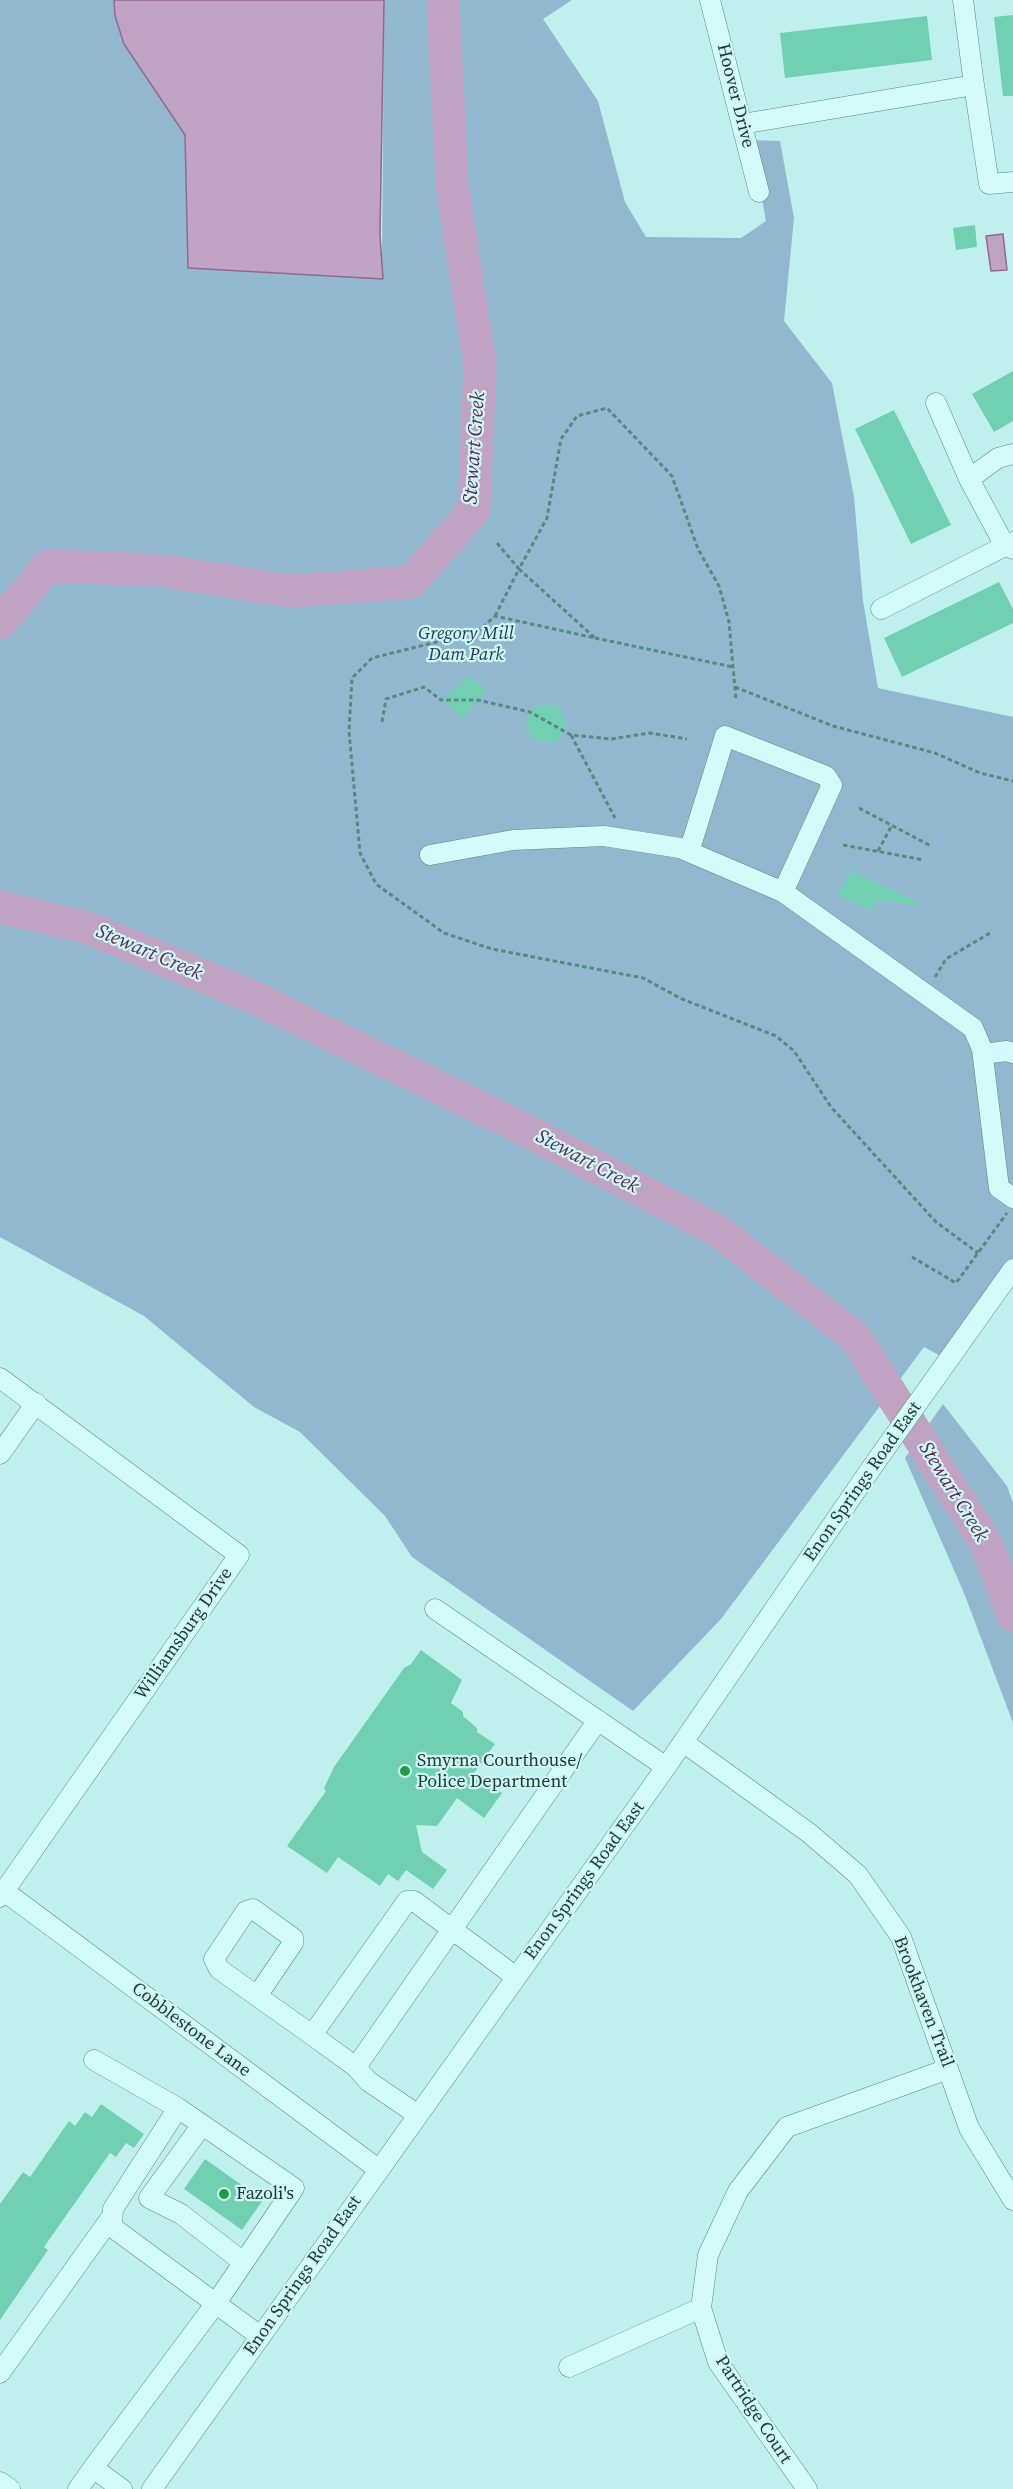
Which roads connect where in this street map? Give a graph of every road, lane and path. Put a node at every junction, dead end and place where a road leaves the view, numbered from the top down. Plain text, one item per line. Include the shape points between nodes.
1 (710, 0) edge
2 (963, 0) edge
3 (974, 85) junction
4 (742, 124) junction
5 (1013, 182) edge
6 (759, 192) dead end
7 (936, 403) dead end
8 (1013, 454) edge
9 (969, 479) junction
10 (497, 543) dead end
11 (1010, 546) edge
12 (519, 570) junction
13 (881, 609) dead end
14 (495, 616) junction
15 (595, 638) junction
16 (733, 667) junction
17 (735, 687) junction
18 (736, 700) dead end
19 (382, 722) dead end
20 (571, 735) junction
21 (687, 739) dead end
22 (1013, 781) edge
23 (859, 808) dead end
24 (892, 825) junction
25 (626, 839) junction
26 (843, 846) dead end
27 (931, 846) dead end
28 (878, 851) junction
29 (689, 852) junction
30 (430, 855) dead end
31 (924, 860) dead end
32 (783, 892) junction
33 (990, 933) dead end
34 (924, 994) junction
35 (1013, 1053) edge
36 (983, 1054) junction
37 (1013, 1198) edge
38 (1013, 1205) edge
39 (978, 1252) junction
40 (912, 1257) dead end
41 (1013, 1269) edge
42 (0, 1378) edge
43 (36, 1403) junction
44 (0, 1454) edge
45 (435, 1609) dead end
46 (598, 1720) junction
47 (683, 1742) junction
48 (666, 1767) junction
49 (2, 1894) edge
50 (452, 1928) junction
51 (516, 1977) junction
52 (257, 1996) dead end
53 (312, 2035) junction
54 (94, 2060) dead end
55 (356, 2067) junction
56 (948, 2069) junction
57 (178, 2108) junction
58 (418, 2115) junction
59 (201, 2125) junction
60 (378, 2169) junction
61 (1013, 2200) edge
62 (110, 2219) junction
63 (243, 2262) junction
64 (216, 2303) junction
65 (701, 2308) junction
66 (260, 2336) junction
67 (569, 2367) dead end
68 (0, 2373) edge
69 (93, 2468) junction
70 (0, 2482) edge
71 (10, 2489) edge
72 (78, 2489) edge
73 (122, 2489) edge
74 (152, 2489) edge
75 (807, 2489) edge

1 - 4 street, Hoover Drive
2 - 3 street
3 - 4 street
3 - 5 street via 989,184
4 - 6 street, Hoover Drive
7 - 9 street
8 - 9 street via 998,458
9 - 11 street
10 - 12 path
11 - 13 street
12 - 14 path
12 - 15 path
12 - 16 path via 546,518 561,439 577,416 607,408 672,476 698,549 719,586 729,622
14 - 15 path
14 - 39 path via 477,632 372,658 352,678 349,732 360,853 376,884 444,933 492,949 643,978 682,999 776,1036 794,1051 831,1107 936,1222
15 - 16 path
16 - 17 path
17 - 18 path
17 - 22 path via 833,726 935,753
19 - 20 path via 386,699 424,687 441,700 478,700 531,712
20 - 21 path via 611,740 650,733
20 - 25 path
23 - 24 path
24 - 27 path
24 - 28 path
25 - 29 street
25 - 30 street via 604,836 513,840
26 - 28 path
28 - 31 path
29 - 32 street
29 - 32 street via 725,736 826,776 832,785
32 - 34 street
33 - 34 path via 946,959
34 - 36 street via 973,1028
35 - 36 street
36 - 37 street via 999,1188
38 - 39 path
39 - 40 path via 956,1283
41 - 47 street, Enon Springs Road East
42 - 43 street, Williamsburg Drive
43 - 44 street
43 - 49 street, Williamsburg Drive via 239,1555
45 - 46 street
46 - 48 street
46 - 50 street
47 - 48 street, Enon Springs Road East
47 - 56 street, Brookhaven Trail via 809,1833 858,1875 901,1937
48 - 51 street, Enon Springs Road East
49 - 60 street, Cobblestone Lane
50 - 51 street
50 - 53 street via 414,1901 407,1901
50 - 55 street
51 - 58 street, Enon Springs Road East
52 - 53 street
53 - 55 street
54 - 57 street
55 - 58 street via 368,2081
56 - 61 street, Brookhaven Trail via 969,2128
56 - 65 street, Partridge Court via 787,2127 738,2191 708,2255
57 - 59 street
57 - 62 street via 112,2209
58 - 60 street, Enon Springs Road East
59 - 63 street via 294,2188
59 - 63 street via 149,2198 181,2214
60 - 66 street, Enon Springs Road East
62 - 64 street via 112,2227
62 - 68 street
63 - 64 street
64 - 66 street
64 - 69 street
65 - 67 street
65 - 75 street, Partridge Court via 718,2362
66 - 74 street, Enon Springs Road East
69 - 72 street
69 - 73 street
70 - 71 street

